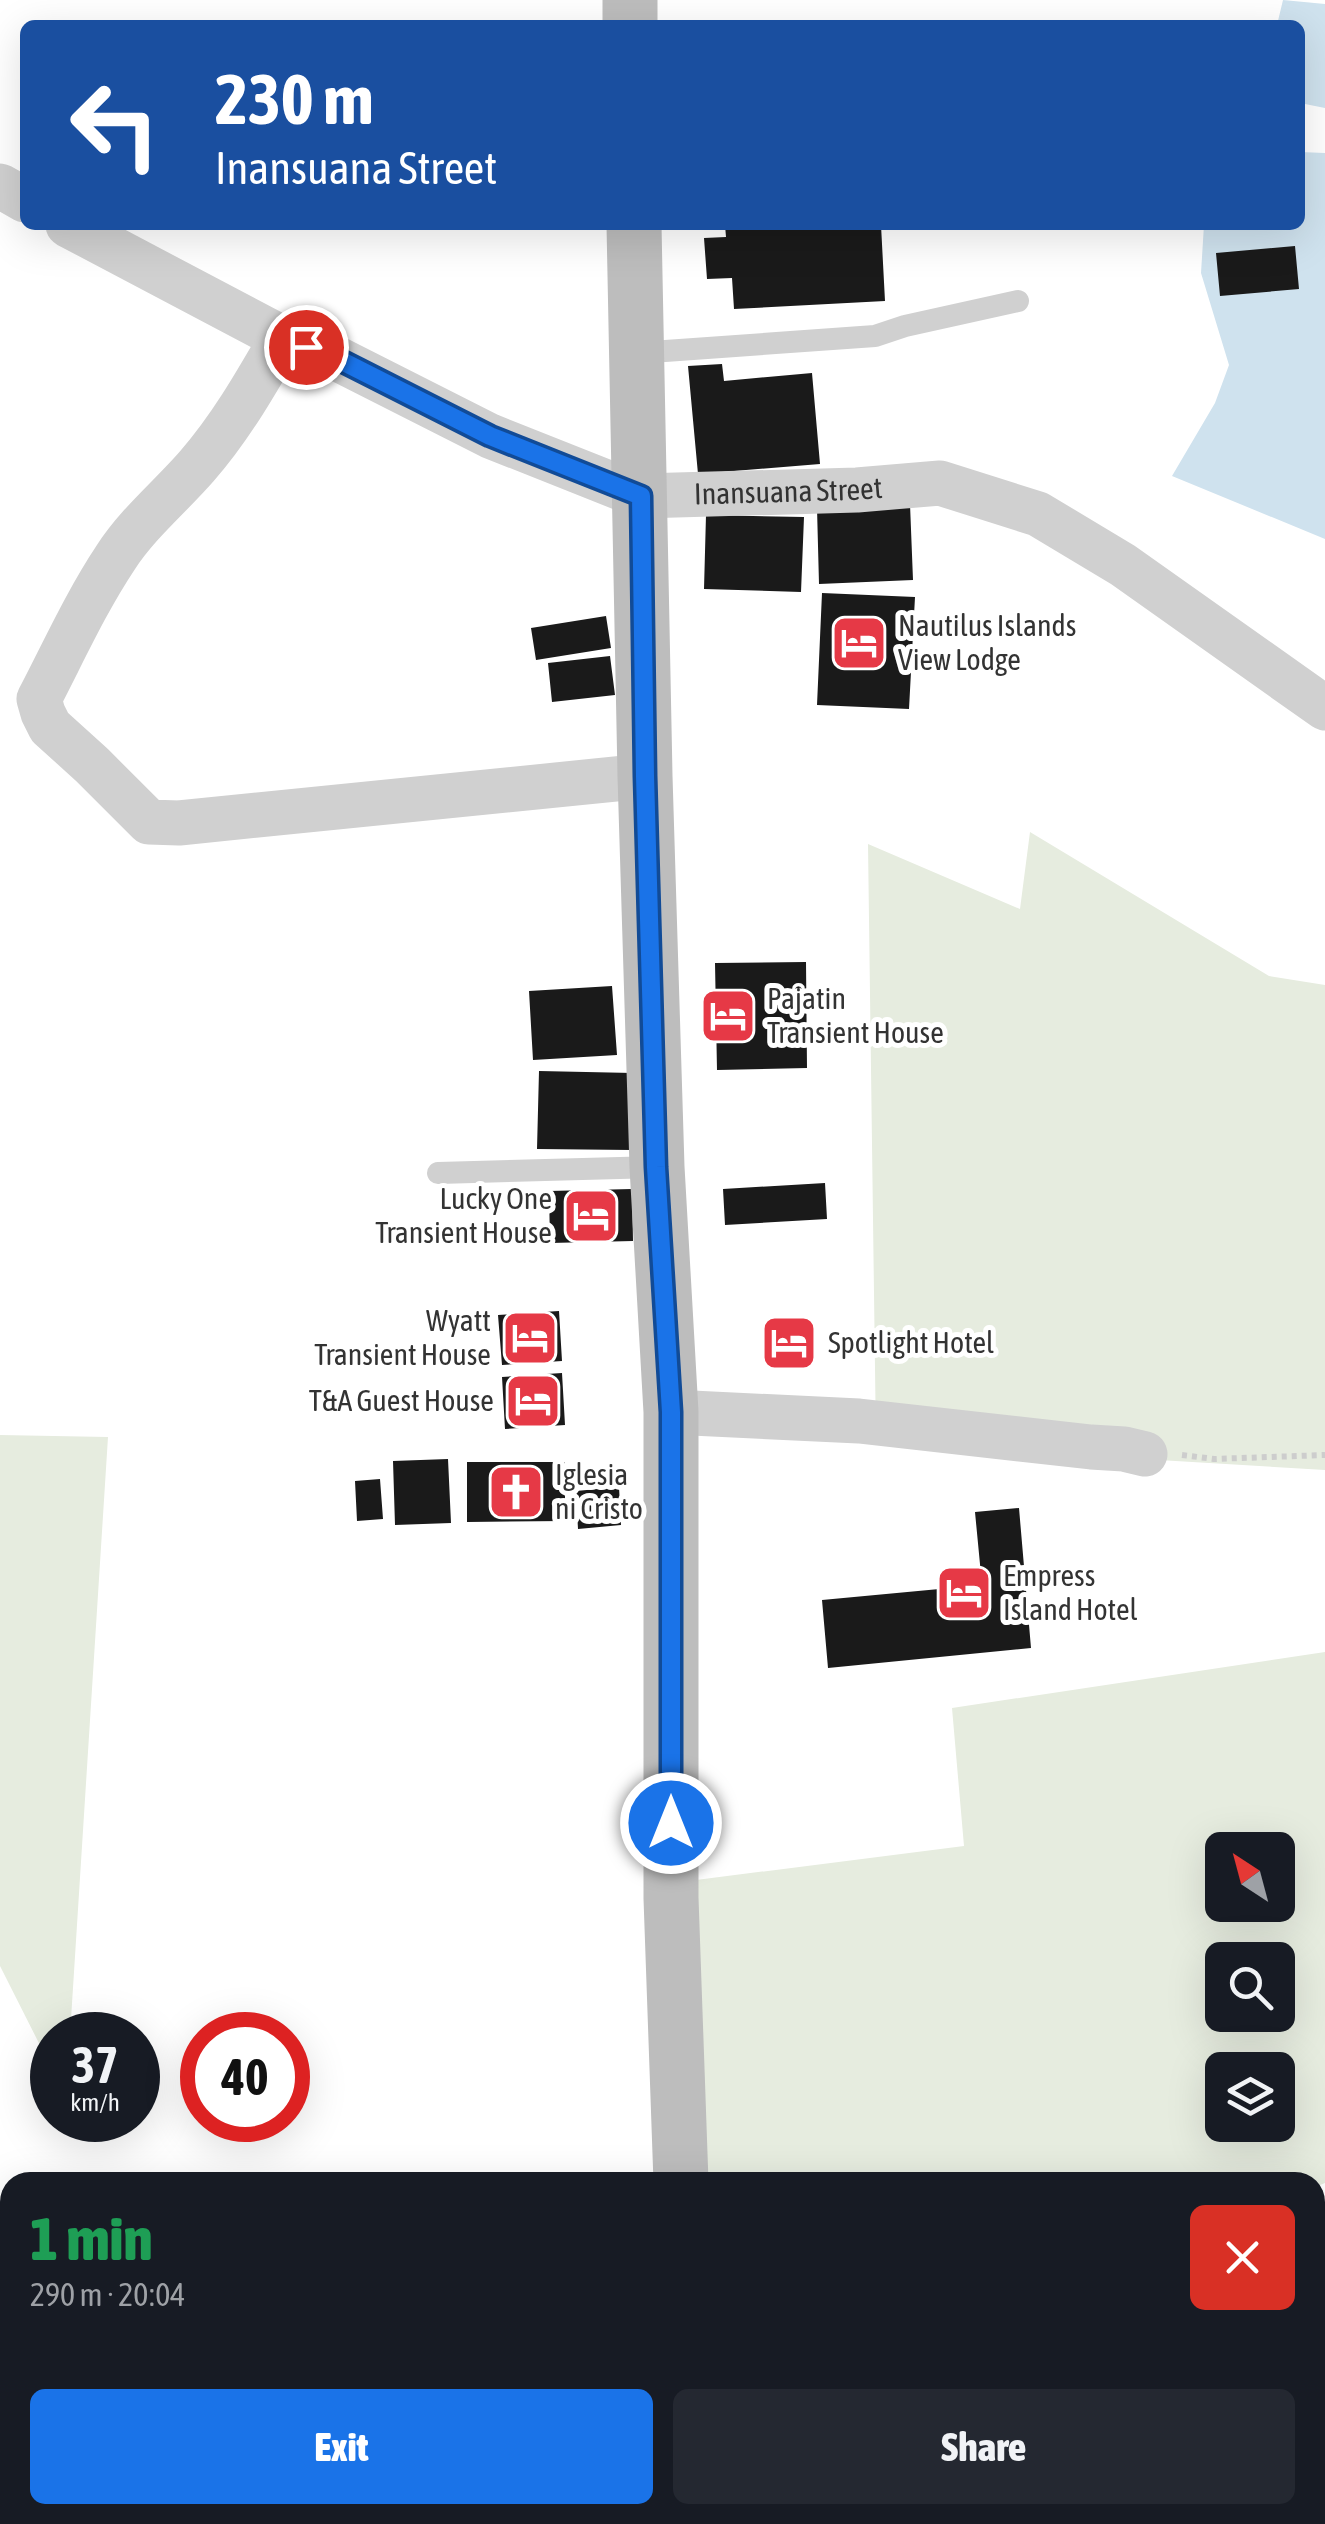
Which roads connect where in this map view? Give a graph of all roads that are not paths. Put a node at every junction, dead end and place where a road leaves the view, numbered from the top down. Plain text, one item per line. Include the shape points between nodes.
1 (77, 230) edge
2 (634, 230) edge
3 (1018, 301) dead end
4 (282, 338) junction
5 (637, 353) junction
6 (641, 496) junction
7 (1325, 708) edge
8 (645, 776) junction
9 (656, 1167) junction
10 (438, 1173) dead end
11 (671, 1412) junction
12 (1145, 1454) dead end
13 (681, 2172) edge

1 - 4 street, Inansuana Street
2 - 5 street
3 - 5 lane via 875,336
4 - 6 street, Inansuana Street via 330,355 490,436
4 - 8 street via 241,408 118,554 76,624 40,699 50,727 149,822
5 - 6 street
6 - 7 street, Inansuana Street via 940,483 1038,514
6 - 8 street
8 - 9 street
9 - 10 lane
9 - 11 street
11 - 12 street via 859,1421
11 - 13 street via 670,1898

